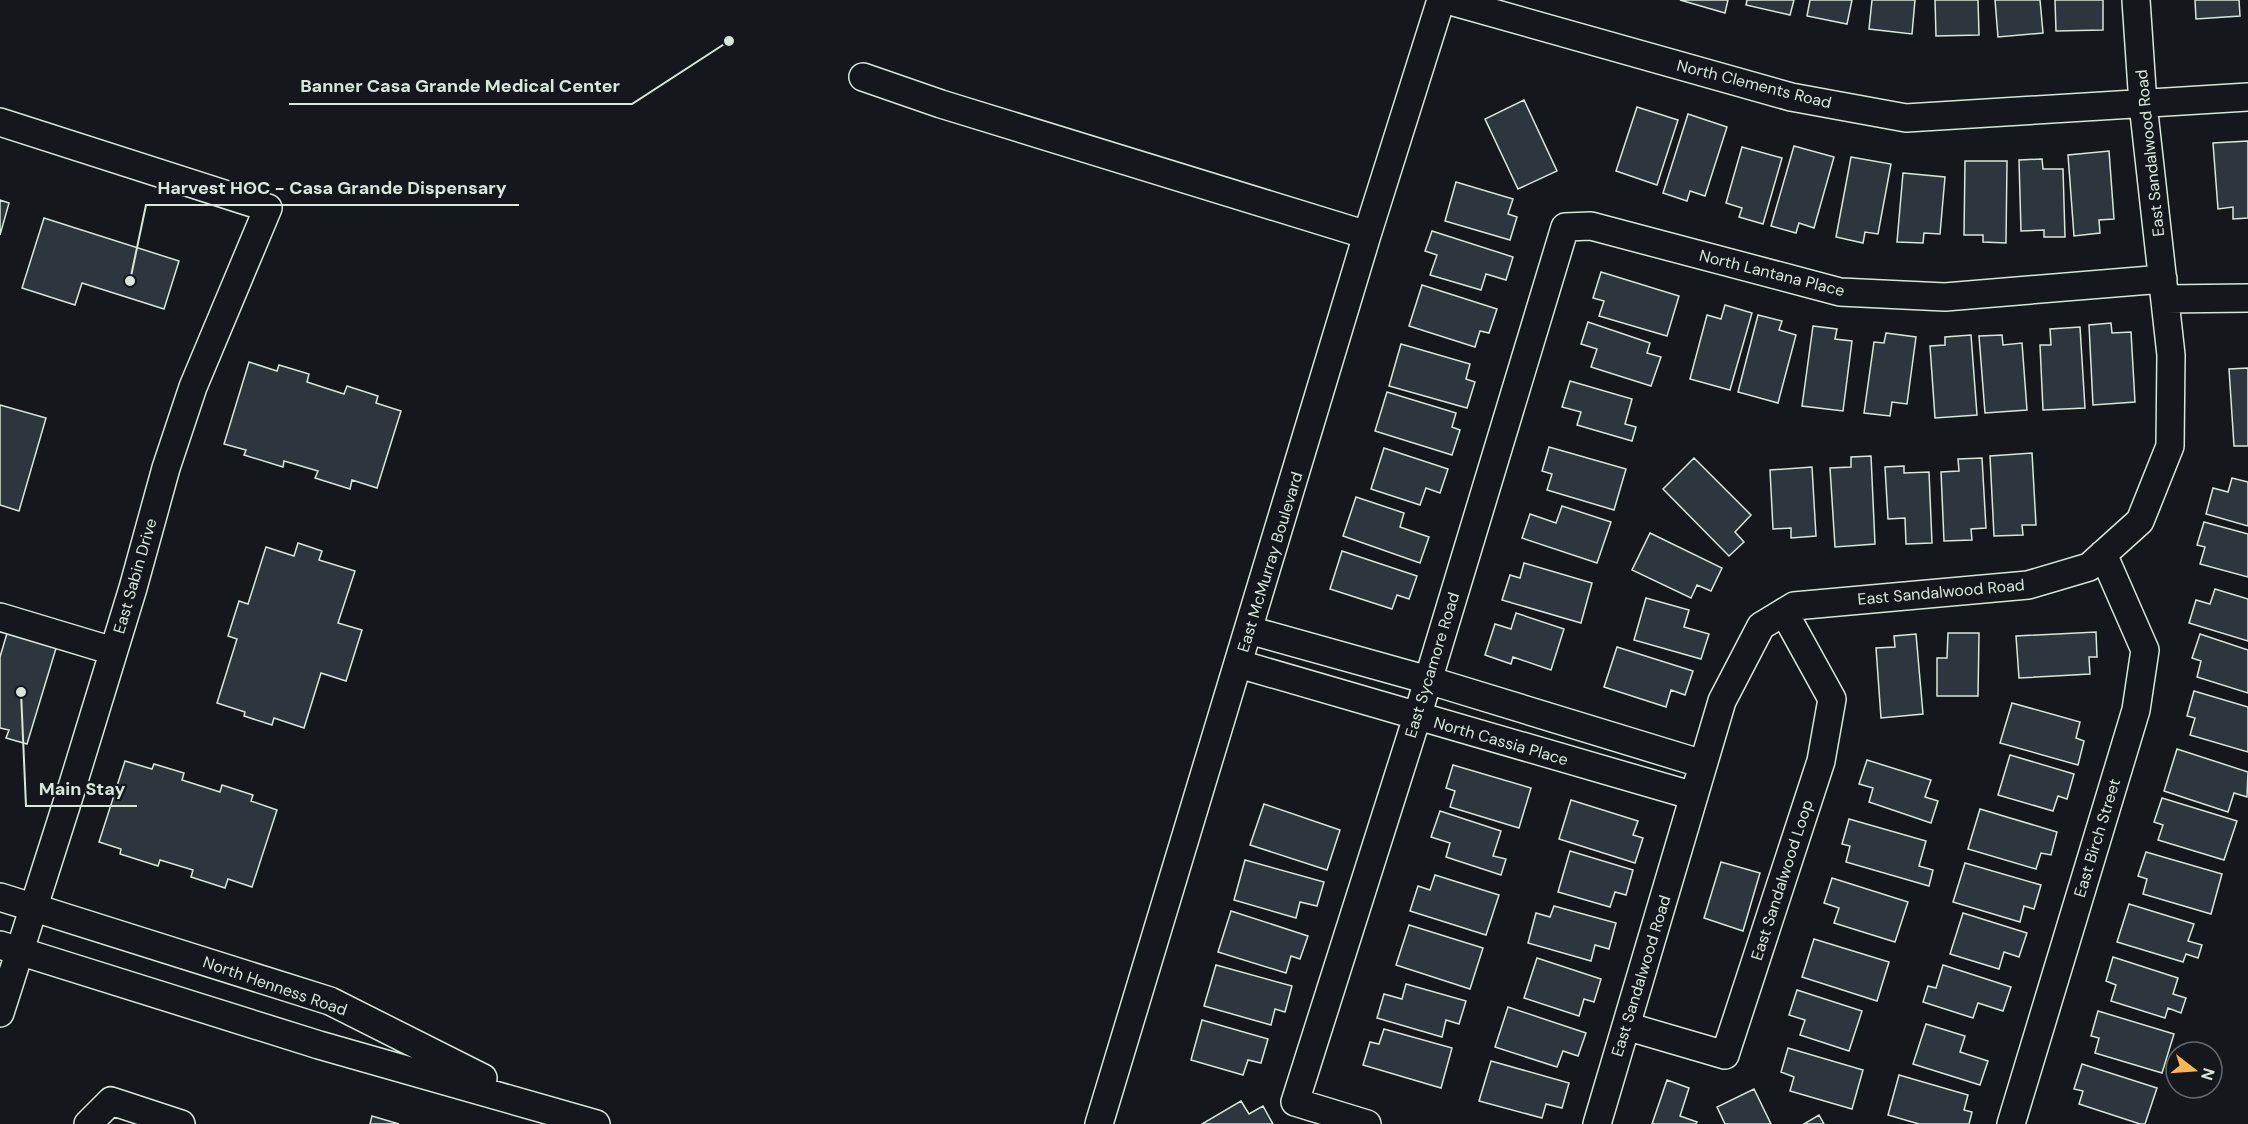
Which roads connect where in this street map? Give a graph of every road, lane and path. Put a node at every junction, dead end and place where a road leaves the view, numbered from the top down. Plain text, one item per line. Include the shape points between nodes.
1 (1441, 0) edge
2 (1447, 0) edge
3 (2136, 0) edge
4 (863, 77) dead end
5 (2248, 97) edge
6 (2144, 104) junction
7 (0, 122) edge
8 (1565, 227) joint
9 (1367, 235) junction
10 (2164, 289) junction
11 (2248, 298) edge
12 (2103, 554) junction
13 (1784, 612) junction
14 (0, 617) edge
15 (1249, 630) junction
16 (113, 651) junction
17 (1239, 664) junction
18 (1428, 680) junction
19 (1417, 717) junction
20 (1703, 764) junction
21 (1694, 796) junction
22 (0, 897) edge
23 (35, 907) junction
24 (11, 948) edge
25 (0, 1013) edge
26 (1626, 1026) junction
27 (537, 1106) junction
28 (94, 1118) edge
29 (181, 1124) edge
30 (596, 1124) edge
31 (1099, 1124) edge
32 (1367, 1124) edge
33 (1597, 1124) edge
34 (2011, 1124) edge

1 - 9 street, East McMurray Boulevard
2 - 6 street, North Clements Road via 1791,97 1906,118
3 - 6 street, East Sandalwood Road
4 - 9 street
5 - 6 street, North Clements Road
6 - 10 street, East Sandalwood Road
7 - 16 street, East Sabin Drive via 268,208 193,387
8 - 10 street, North Lantana Place via 1591,226 1840,292 1946,297
8 - 18 street, East Sycamore Road
9 - 15 street, East McMurray Boulevard
10 - 11 street, North Lantana Place
10 - 12 street, East Sandalwood Road via 2172,355 2170,446 2140,520
12 - 13 street, East Sandalwood Road via 2089,567 2028,585 1794,606
12 - 34 street, East Birch Street via 2145,650 2136,710
13 - 20 street, East Sandalwood Road via 1761,626 1722,701
13 - 26 street, East Sandalwood Loop via 1832,699 1821,761 1725,1055
14 - 16 street
15 - 17 street, East McMurray Boulevard
15 - 18 street
16 - 23 street, East Sabin Drive
17 - 19 street, North Cassia Place
17 - 31 street, East McMurray Boulevard
18 - 19 street, East Sycamore Road
18 - 20 street
19 - 21 street, North Cassia Place
19 - 32 street, East Sycamore Road via 1295,1102
20 - 21 street, East Sandalwood Road
21 - 26 street, East Sandalwood Road
22 - 23 street, North Henness Road
23 - 24 street, East Sabin Drive
23 - 27 street, North Henness Road via 330,1001
24 - 25 street, East Sabin Drive
24 - 27 street, North Henness Road via 319,1045
26 - 33 street, East Sandalwood Road
27 - 30 street, North Henness Road
28 - 29 street via 111,1101

